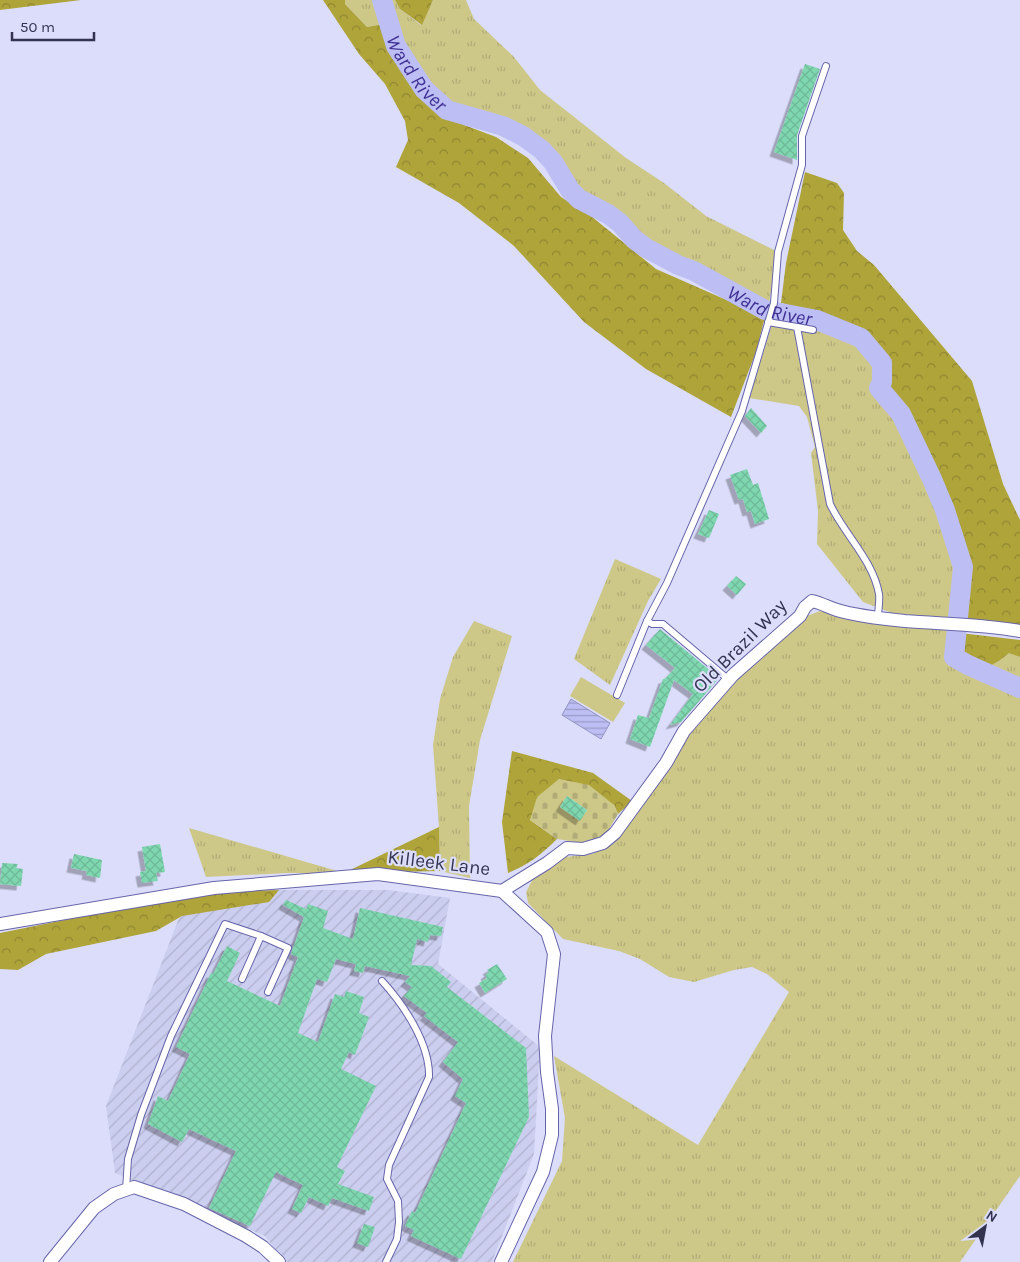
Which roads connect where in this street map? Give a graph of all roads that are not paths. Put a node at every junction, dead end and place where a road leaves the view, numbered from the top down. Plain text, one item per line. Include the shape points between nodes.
1 (826, 66) dead end
2 (769, 319) junction
3 (797, 327) junction
4 (814, 330) dead end
5 (878, 617) junction
6 (647, 621) junction
7 (1020, 631) edge
8 (729, 680) junction
9 (618, 695) dead end
10 (502, 891) junction
11 (0, 924) edge
12 (261, 936) junction
13 (242, 978) dead end
14 (382, 980) dead end
15 (268, 992) dead end
16 (126, 1190) junction
17 (50, 1262) edge
18 (279, 1262) edge
19 (386, 1262) edge
20 (501, 1262) edge

1 - 2 lane via 802,136 802,165 778,252 774,304
2 - 3 lane
2 - 6 lane via 742,411 667,583
3 - 4 lane
3 - 5 lane via 830,504 872,571 879,594
5 - 7 street, Old Brazil Way
5 - 8 street, Old Brazil Way via 812,602
6 - 8 lane via 663,624
6 - 9 lane
8 - 10 street, Old Brazil Way via 684,731 666,763 615,833 603,843 583,849 567,848
10 - 11 street, Killeek Lane via 378,874 214,888
10 - 20 street, Killeek Lane via 547,932 554,954 545,1036 552,1135 543,1172
12 - 13 lane
12 - 15 lane via 288,948
12 - 16 lane via 225,924 171,1036 141,1116 128,1159
14 - 19 lane via 411,1020 429,1067 429,1078 389,1165 387,1179 398,1201 399,1222 397,1239
16 - 17 street via 94,1208
16 - 18 street via 134,1187 184,1204 246,1236

